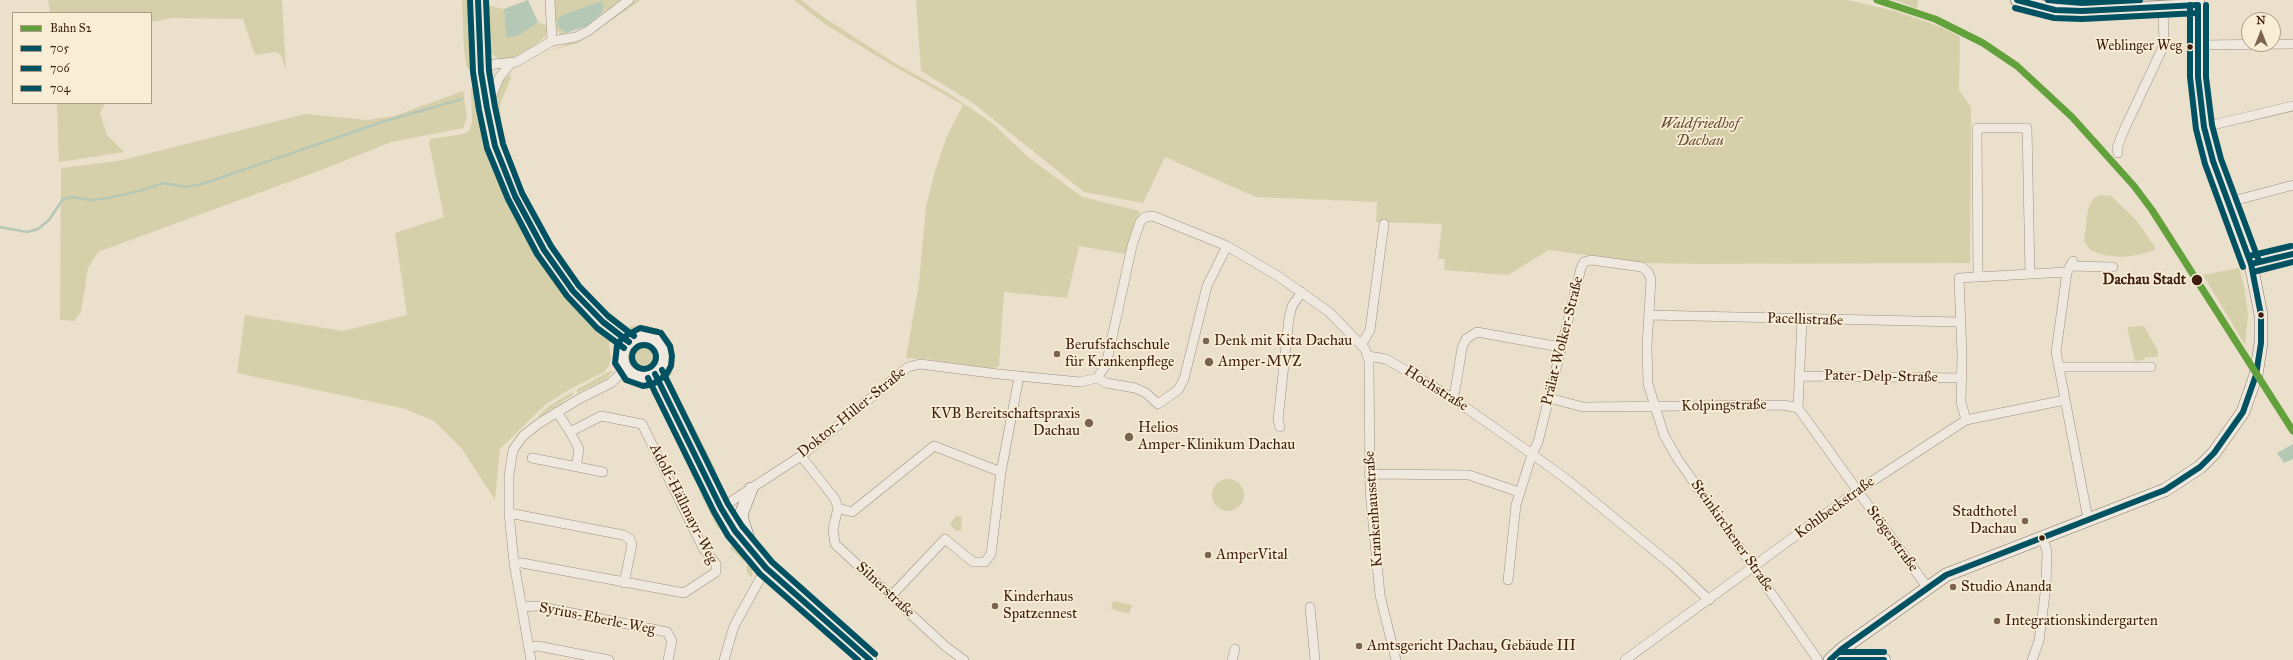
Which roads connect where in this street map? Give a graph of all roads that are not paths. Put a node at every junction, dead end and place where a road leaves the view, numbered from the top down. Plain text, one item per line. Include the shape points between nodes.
1 (478, 0) edge
2 (550, 0) edge
3 (629, 0) edge
4 (2017, 0) edge
5 (2198, 3) edge
6 (2163, 6) junction
7 (552, 41) junction
8 (2293, 44) edge
9 (2198, 45) junction
10 (511, 63) junction
11 (481, 72) junction
12 (505, 72) junction
13 (2293, 106) edge
14 (487, 108) junction
15 (2204, 127) junction
16 (2118, 153) dead end
17 (2293, 185) edge
18 (2229, 202) junction
19 (1384, 224) dead end
20 (1227, 246) junction
21 (2293, 254) edge
22 (2251, 264) junction
23 (2070, 266) junction
24 (2113, 267) dead end
25 (2030, 274) junction
26 (1978, 276) junction
27 (1302, 292) junction
28 (1649, 315) junction
29 (1802, 320) junction
30 (1960, 322) junction
31 (629, 342) junction
32 (1362, 344) junction
33 (1560, 347) junction
34 (1368, 356) junction
35 (2059, 367) junction
36 (2151, 367) dead end
37 (626, 368) junction
38 (655, 374) junction
39 (1019, 376) junction
40 (1800, 376) junction
41 (1097, 378) junction
42 (1961, 378) junction
43 (1452, 398) junction
44 (1549, 398) junction
45 (2065, 400) junction
46 (1654, 408) junction
47 (1798, 408) junction
48 (557, 412) junction
49 (1966, 420) junction
50 (1280, 428) dead end
51 (570, 432) junction
52 (1532, 454) junction
53 (801, 456) junction
54 (532, 458) dead end
55 (576, 467) junction
56 (603, 472) dead end
57 (1001, 472) junction
58 (1369, 474) junction
59 (751, 489) junction
60 (1856, 491) junction
61 (1520, 492) junction
62 (721, 508) junction
63 (838, 508) junction
64 (509, 513) junction
65 (2088, 519) junction
66 (2042, 537) junction
67 (751, 551) junction
68 (514, 563) junction
69 (1753, 567) junction
70 (766, 568) junction
71 (1508, 580) dead end
72 (624, 583) junction
73 (1927, 587) junction
74 (891, 596) junction
75 (1709, 600) junction
76 (522, 607) junction
77 (1310, 607) dead end
78 (529, 647) junction
79 (1235, 649) dead end
80 (531, 660) edge
81 (609, 660) edge
82 (668, 660) edge
83 (724, 660) edge
84 (870, 660) edge
85 (964, 660) edge
86 (1232, 660) edge
87 (1315, 660) edge
88 (1396, 660) edge
89 (1625, 660) edge
90 (1818, 660) edge
91 (1830, 660) edge
92 (1840, 660) edge
93 (1884, 660) edge
94 (2032, 660) edge

1 - 11 main road
2 - 7 street
3 - 7 street via 588,31 576,37
4 - 6 street via 2055,10
5 - 6 street
5 - 9 main road
6 - 16 street via 2164,45 2124,130 2117,148
7 - 10 street
8 - 9 street
9 - 15 main road via 2200,100
10 - 11 street via 494,64
10 - 12 street
11 - 12 street
11 - 14 main road
12 - 14 street
13 - 15 street
14 - 31 main road via 500,160 515,196 544,250 573,291 603,322
15 - 18 main road via 2213,161
17 - 18 street
18 - 22 main road
19 - 32 street via 1370,330
20 - 27 street
20 - 41 street via 1207,286 1184,379 1178,390 1158,404 1136,388 1106,383
20 - 41 street via 1154,216 1145,217 1140,222 1132,246 1106,365
21 - 22 street
22 - 65 main road via 2262,329 2256,375 2243,412 2214,453 2194,470 2165,490
23 - 24 street
23 - 25 street
23 - 35 street via 2056,352
25 - 26 street
25 - 26 street via 2027,128 1977,128
26 - 30 street via 1959,278
27 - 32 street via 1329,312
27 - 50 street via 1292,306 1288,318 1278,420
28 - 29 street, Pacellistraße
28 - 33 street, Prälat-Wolker-Straße via 1651,279 1642,267 1591,260 1584,262
28 - 46 street, Prälat-Wolker-Straße via 1646,346 1648,384
29 - 30 street, Pacellistraße
29 - 40 street
30 - 42 street
31 - 37 main road via 623,354
31 - 38 main road via 635,338 648,337 660,344 663,350 663,364
32 - 34 street
33 - 43 street via 1477,332 1466,338 1462,348
33 - 44 street, Prälat-Wolker-Straße
34 - 43 street, Hochstraße via 1386,360
34 - 58 street, Krankenhausstraße
35 - 36 street
35 - 45 street
37 - 38 main road via 636,376 649,377
37 - 48 street via 611,383
38 - 62 main road
39 - 41 street, Doktor-Hiller-Straße via 1080,382
39 - 53 street, Doktor-Hiller-Straße via 920,364 908,367
39 - 57 street
40 - 42 street, Pater-Delp-Straße
40 - 47 street
42 - 49 street via 1961,402
43 - 52 street, Hochstraße
44 - 46 street, Kolpingstraße via 1583,408
44 - 52 street, Prälat-Wolker-Straße via 1538,442
45 - 49 street, Kohlbeckstraße
45 - 65 street
46 - 47 street, Kolpingstraße via 1784,405
46 - 69 street, Steinkirchener Straße via 1664,435 1677,458
47 - 60 street
48 - 51 street
48 - 64 street via 523,436 513,450 509,476
49 - 60 street, Kohlbeckstraße
51 - 55 street via 578,449
51 - 72 street, Adolf-Hällmayr-Weg via 601,416 642,424 703,548 716,564 716,572 684,593
52 - 61 street, Prälat-Wolker-Straße
52 - 75 street, Hochstraße via 1673,566
53 - 59 street, Doktor-Hiller-Straße
53 - 63 street via 835,499
54 - 55 street
55 - 56 street
57 - 63 street via 934,446 852,512
57 - 74 street via 990,554 985,562 973,562 945,539
58 - 61 street via 1469,475
58 - 88 street, Krankenhausstraße via 1380,595
59 - 62 street, Doktor-Hiller-Straße
59 - 67 main road via 742,512 742,520
60 - 69 street, Kohlbeckstraße
60 - 73 street, Stögerstraße
61 - 71 street, Prälat-Wolker-Straße via 1512,532
62 - 67 main road
63 - 74 street, Silnerstraße via 833,529 835,544
64 - 68 street
64 - 72 street via 630,539 632,545
65 - 66 main road
66 - 73 main road via 1946,575
66 - 94 street via 2047,551 2046,579 2039,641
67 - 70 main road
68 - 72 street, Adolf-Hällmayr-Weg
68 - 76 street
69 - 75 street, Kohlbeckstraße
69 - 90 street, Steinkirchener Straße
70 - 83 street via 734,626
70 - 84 main road
73 - 91 main road
74 - 85 street, Silnerstraße
75 - 89 street, Kohlbeckstraße
76 - 78 street
76 - 82 street, Syrius-Eberle-Weg via 537,606 668,632 672,642
77 - 87 street
78 - 80 street
78 - 81 street via 538,646
79 - 86 street
92 - 93 main road

